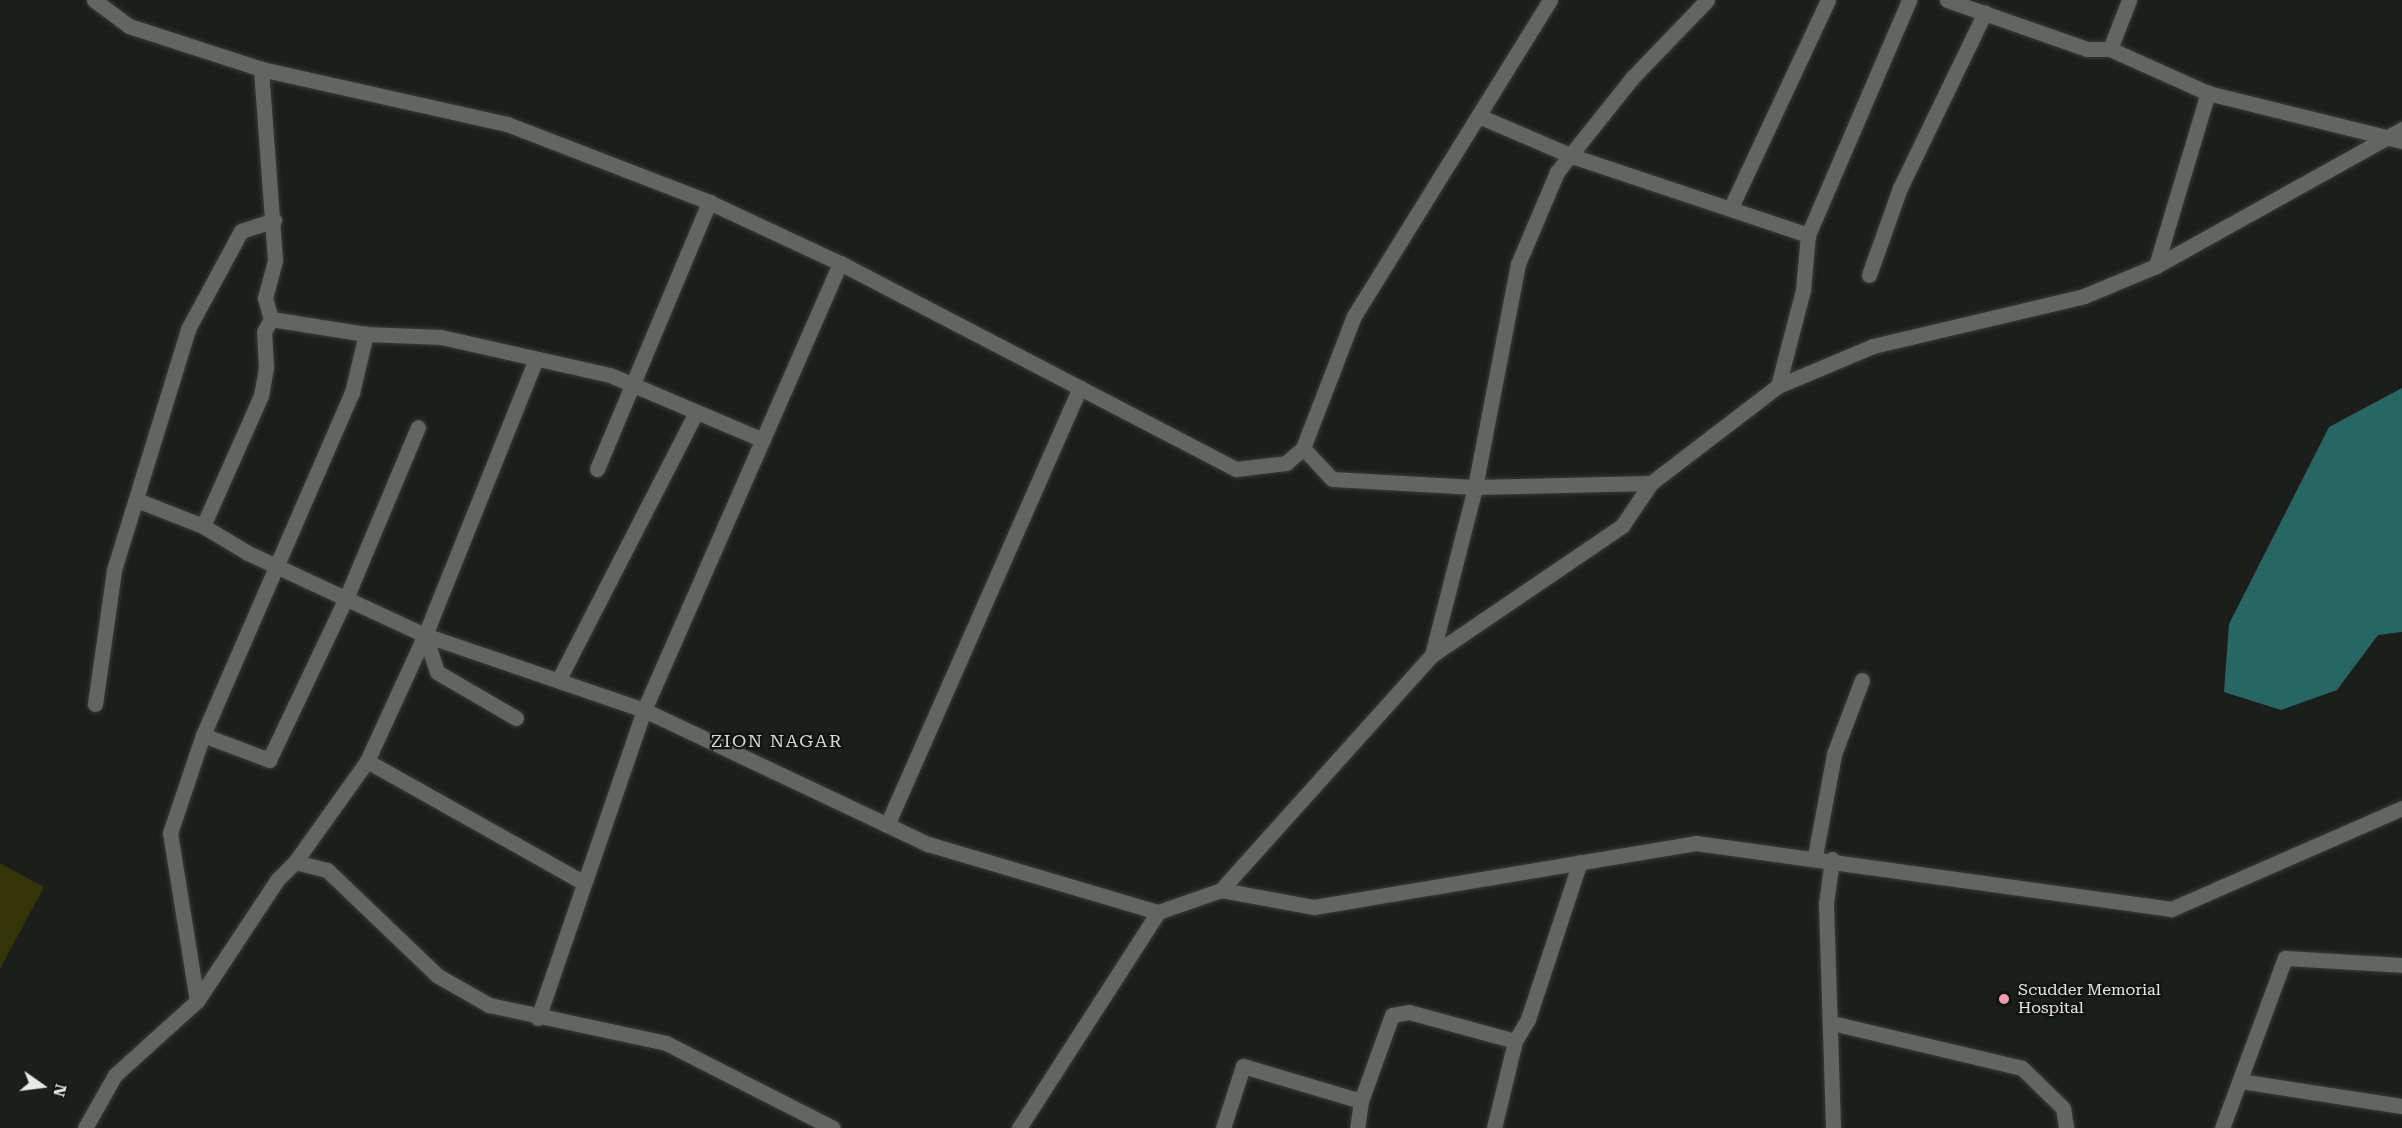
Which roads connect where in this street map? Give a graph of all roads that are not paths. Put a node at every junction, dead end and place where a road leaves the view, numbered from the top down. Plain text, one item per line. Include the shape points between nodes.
1 (94, 0) edge
2 (1550, 0) edge
3 (1707, 0) edge
4 (1828, 0) edge
5 (1909, 0) edge
6 (1947, 0) edge
7 (2129, 0) edge
8 (1985, 12) junction
9 (2110, 49) junction
10 (261, 69) junction
11 (2208, 93) junction
12 (1481, 117) junction
13 (2398, 135) edge
14 (1572, 156) junction
15 (709, 202) junction
16 (1732, 205) junction
17 (274, 220) junction
18 (1808, 235) junction
19 (840, 263) junction
20 (2156, 266) junction
21 (1869, 275) dead end
22 (271, 319) junction
23 (366, 334) junction
24 (536, 359) junction
25 (631, 386) junction
26 (1778, 386) junction
27 (1080, 388) junction
28 (694, 414) junction
29 (418, 427) dead end
30 (762, 440) junction
31 (1303, 448) junction
32 (597, 469) dead end
33 (1651, 483) junction
34 (1475, 488) junction
35 (139, 501) junction
36 (203, 526) junction
37 (276, 562) junction
38 (347, 596) junction
39 (425, 634) junction
40 (1432, 655) junction
41 (559, 679) junction
42 (1862, 680) dead end
43 (95, 704) dead end
44 (644, 710) junction
45 (516, 718) dead end
46 (203, 735) junction
47 (367, 761) junction
48 (2402, 808) edge
49 (887, 825) junction
50 (1815, 856) junction
51 (1832, 859) junction
52 (295, 862) junction
53 (1580, 862) junction
54 (585, 883) junction
55 (1221, 890) junction
56 (1158, 912) junction
57 (2402, 965) edge
58 (197, 1002) junction
59 (538, 1018) junction
60 (1832, 1023) junction
61 (1515, 1041) junction
62 (2240, 1080) junction
63 (1362, 1101) junction
64 (2402, 1106) edge
65 (85, 1128) edge
66 (833, 1128) edge
67 (1019, 1128) edge
68 (1224, 1128) edge
69 (1357, 1128) edge
70 (1494, 1128) edge
71 (1833, 1128) edge
72 (2066, 1128) edge
73 (2222, 1128) edge

1 - 10 street via 129,26
2 - 12 street
3 - 14 street via 1632,78
4 - 16 street
5 - 18 street
6 - 8 street
7 - 9 street
8 - 9 street via 2087,49
8 - 21 street via 1900,188
9 - 11 street
10 - 15 street via 507,124
10 - 17 street
11 - 13 street
11 - 20 street
12 - 14 street
12 - 31 street via 1354,316
13 - 20 street
14 - 16 street
14 - 34 street via 1557,172 1518,264
15 - 19 street
15 - 25 street
16 - 18 street
17 - 22 street via 275,260 265,298
17 - 35 street via 241,231 188,329
18 - 26 street via 1803,290
19 - 27 street
19 - 30 street
20 - 26 street via 2084,296 1873,345
22 - 23 street
22 - 36 street via 264,332 261,396
23 - 24 street via 441,337
23 - 37 street via 352,393
24 - 25 street via 610,375
24 - 39 street
25 - 28 street
25 - 32 street
26 - 33 street
27 - 31 street via 1236,469 1286,463
27 - 49 street
28 - 30 street
28 - 41 street
29 - 38 street
30 - 44 street
31 - 34 street via 1332,479
33 - 34 street
33 - 40 street via 1622,526
34 - 40 street
35 - 36 street
35 - 43 street via 114,570
36 - 37 street via 248,553
37 - 38 street
37 - 46 street
38 - 39 street
38 - 46 street via 269,760
39 - 41 street
39 - 45 street via 437,672
39 - 47 street
40 - 55 street
41 - 44 street
42 - 50 street via 1834,754
44 - 49 street
44 - 54 street
46 - 58 street via 170,833
47 - 52 street
47 - 54 street
48 - 51 street via 2171,909
49 - 56 street via 928,844
50 - 51 street
50 - 53 street via 1696,843
51 - 60 street via 1826,904
52 - 58 street
52 - 59 street via 327,870 438,976 489,1005
53 - 55 street via 1314,907
53 - 61 street via 1528,1019
54 - 59 street
55 - 56 street
56 - 67 street
57 - 62 street via 2286,958
58 - 65 street via 115,1075
59 - 66 street via 666,1043
60 - 71 street
60 - 72 street via 2022,1068 2063,1108
61 - 63 street via 1409,1012 1392,1015
61 - 70 street
62 - 64 street
62 - 73 street
63 - 68 street via 1243,1066
63 - 69 street

